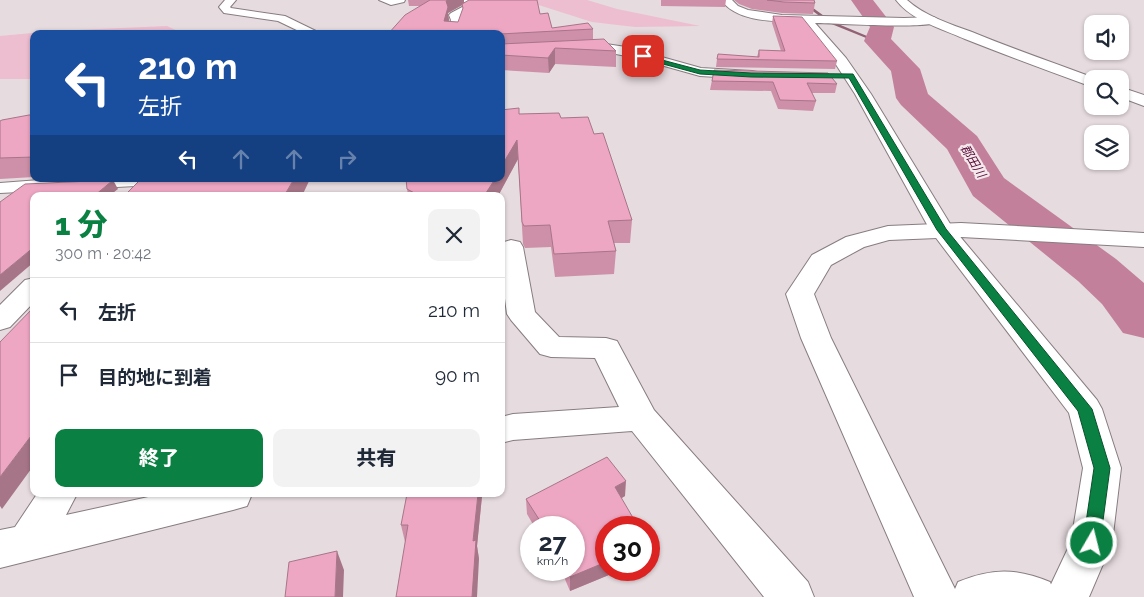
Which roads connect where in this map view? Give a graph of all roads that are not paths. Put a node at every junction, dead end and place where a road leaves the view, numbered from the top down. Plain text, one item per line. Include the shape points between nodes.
1 (231, 0) edge
2 (384, 0) edge
3 (400, 0) edge
4 (465, 0) edge
5 (726, 0) edge
6 (901, 0) edge
7 (476, 19) edge
8 (457, 20) junction
9 (812, 20) junction
10 (934, 21) junction
11 (308, 30) edge
12 (453, 30) edge
13 (505, 58) edge
14 (771, 75) edge
15 (831, 76) edge
16 (851, 76) junction
17 (1084, 79) edge
18 (1129, 96) edge
19 (1144, 102) edge
20 (30, 169) edge
21 (109, 182) edge
22 (134, 182) edge
23 (3, 190) edge
24 (124, 192) edge
25 (951, 230) junction
26 (1144, 240) edge
27 (511, 248) dead end
28 (30, 290) edge
29 (0, 321) edge
30 (641, 418) junction
31 (505, 429) edge
32 (55, 497) edge
33 (220, 497) edge
34 (14, 546) edge
35 (792, 597) edge
36 (936, 597) edge
37 (974, 597) edge
38 (1034, 597) edge
39 (1067, 597) edge

1 - 11 street via 224,6 228,11 281,18
2 - 3 street
4 - 8 street via 478,3 455,15
5 - 9 street via 745,13
6 - 10 street via 906,7
7 - 8 street
8 - 12 street
9 - 10 street
9 - 16 street
10 - 17 street
13 - 14 street via 606,48 700,72
15 - 16 street
16 - 25 street
18 - 19 street
20 - 23 street
21 - 23 street
22 - 24 street
25 - 26 street
25 - 36 street via 888,233 855,242 821,260 800,294 816,338
25 - 39 street via 1085,409 1102,468 1092,543
27 - 30 street via 520,314 551,347 606,348
28 - 29 street
30 - 31 street
30 - 35 street
32 - 34 street
33 - 34 street
37 - 38 street via 1006,591

